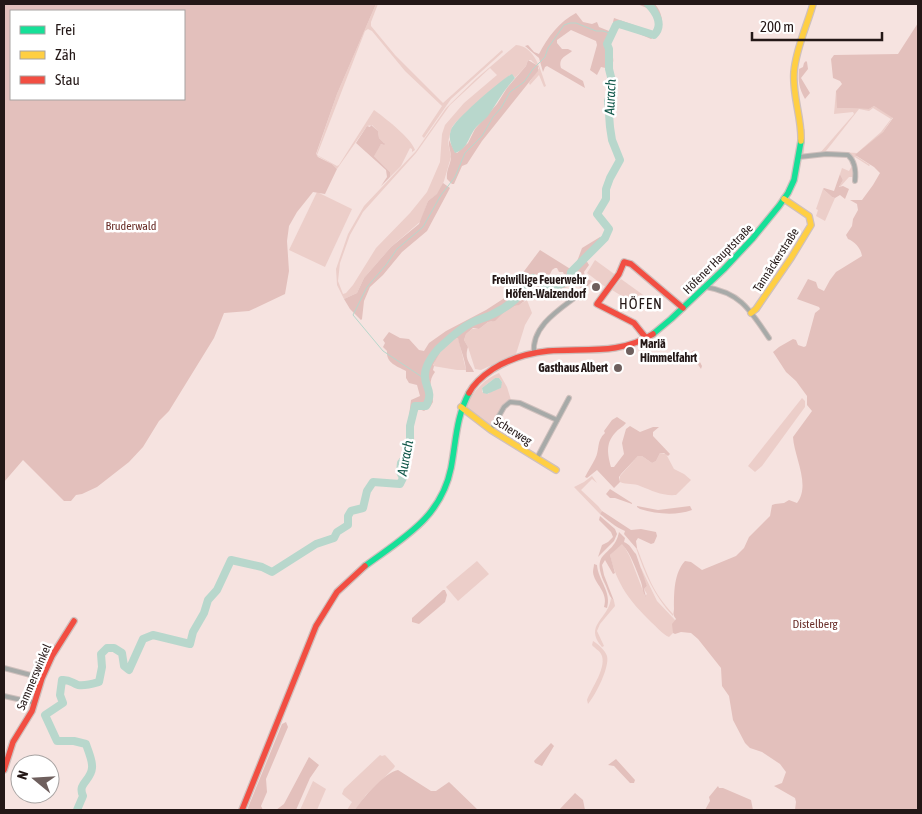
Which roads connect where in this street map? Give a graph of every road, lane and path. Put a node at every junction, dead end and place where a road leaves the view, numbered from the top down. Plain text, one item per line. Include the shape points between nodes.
1 (812, 4) edge
2 (799, 157) junction
3 (855, 181) dead end
4 (784, 199) junction
5 (706, 287) junction
6 (581, 293) dead end
7 (683, 308) junction
8 (750, 313) junction
9 (646, 338) junction
10 (769, 338) dead end
11 (534, 353) junction
12 (569, 398) dead end
13 (460, 410) junction
14 (557, 420) junction
15 (491, 430) junction
16 (537, 458) junction
17 (556, 470) dead end
18 (74, 621) dead end
19 (4, 668) edge
20 (42, 678) junction
21 (4, 696) edge
22 (35, 703) junction
23 (4, 770) edge
24 (242, 810) edge

1 - 2 street, Höfener Hauptstraße via 795,67 802,134
2 - 3 street via 848,155 854,164
2 - 4 street, Höfener Hauptstraße
4 - 5 street, Höfener Hauptstraße via 758,234
4 - 8 street, Tannäckerstraße via 809,216 811,225 786,266
5 - 7 street, Höfener Hauptstraße
5 - 8 street via 735,296
6 - 11 street via 539,328
7 - 9 street, Höfener Hauptstraße
7 - 9 street via 631,264 624,262 597,304 634,323
8 - 10 street
9 - 11 street, Höfener Hauptstraße via 605,350
11 - 13 street, Höfener Hauptstraße via 509,362 481,378
12 - 14 street
13 - 15 street, Scherweg
13 - 24 street via 450,471 441,497 423,522 356,572 327,607 309,640
14 - 15 street via 520,403 510,402
14 - 16 street
15 - 16 street, Scherweg
16 - 17 street, Scherweg
18 - 20 street, Sammerswinkel
19 - 20 street
20 - 22 street, Sammerswinkel
21 - 22 street
22 - 23 street, Sammerswinkel via 13,742

